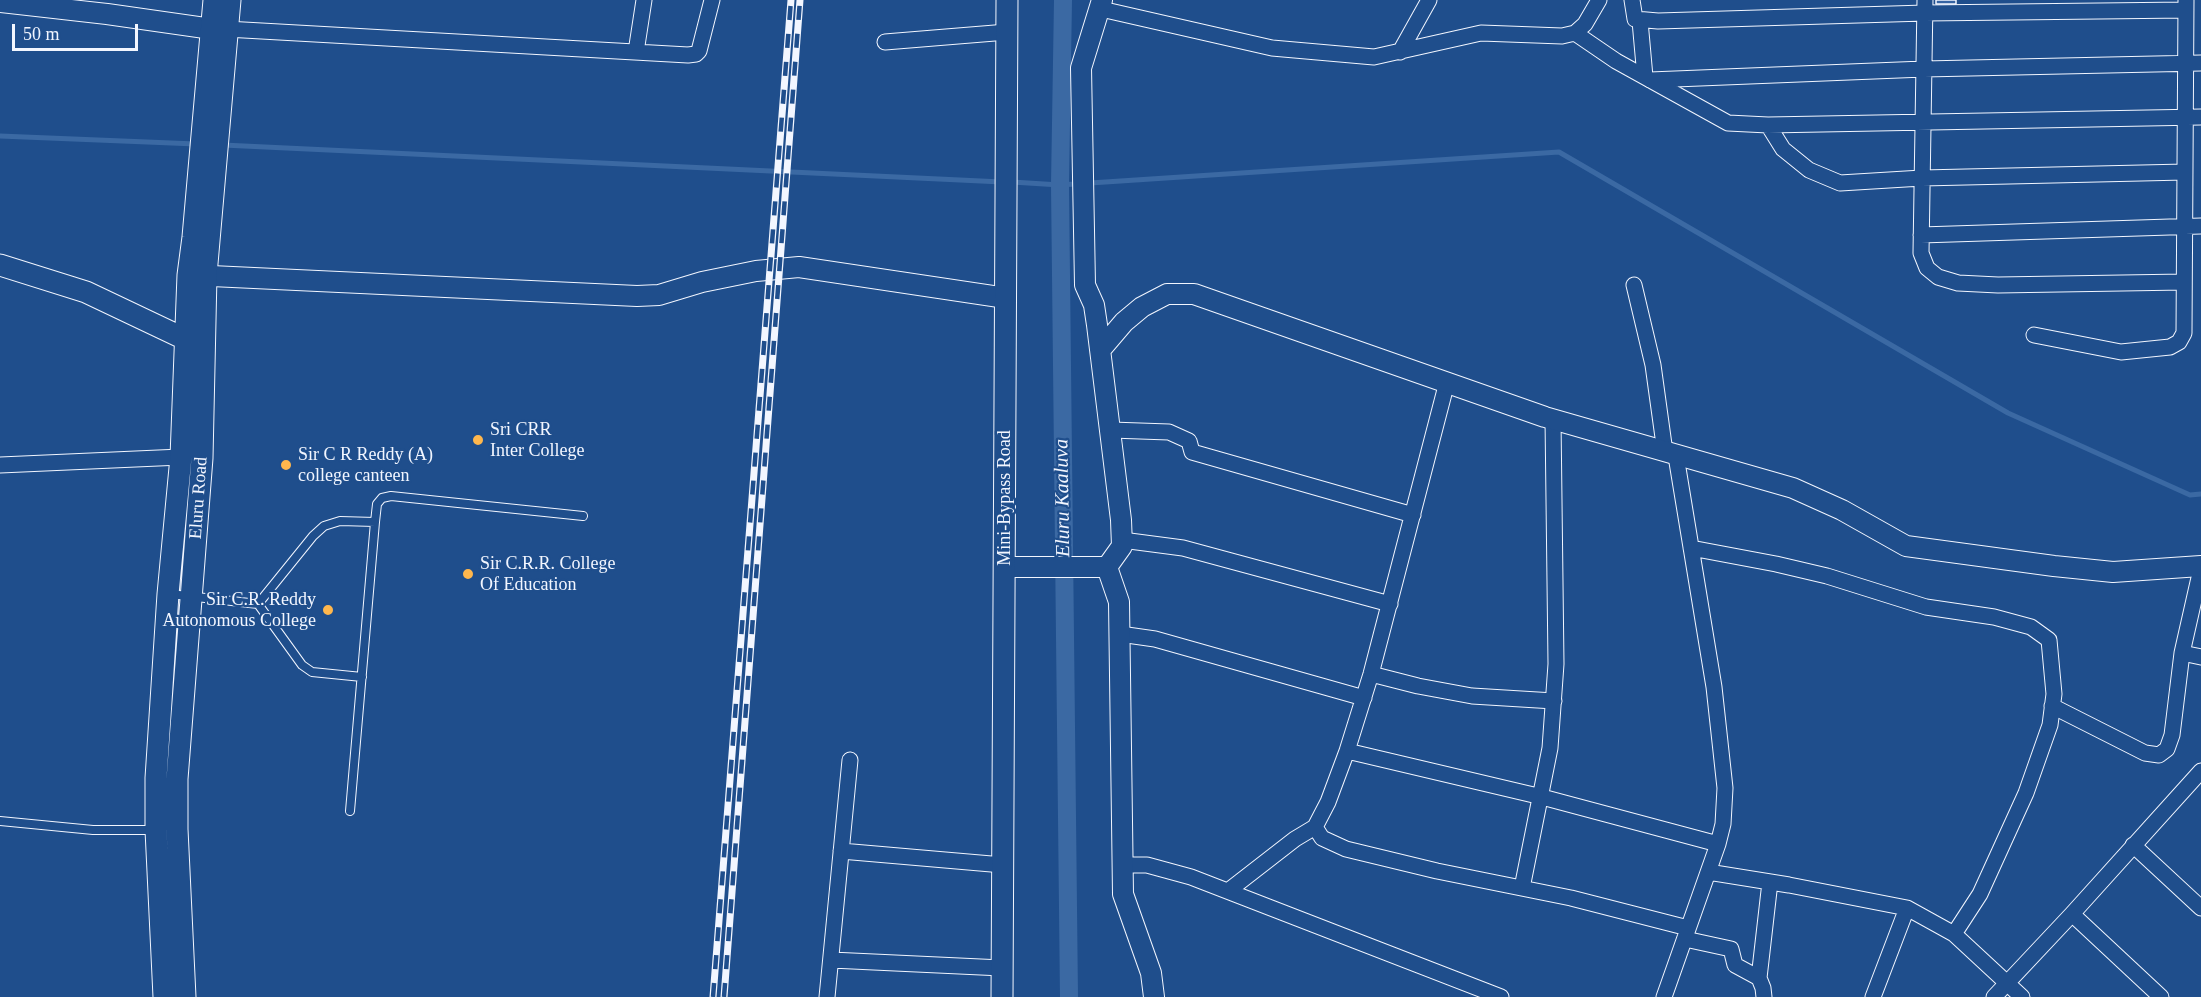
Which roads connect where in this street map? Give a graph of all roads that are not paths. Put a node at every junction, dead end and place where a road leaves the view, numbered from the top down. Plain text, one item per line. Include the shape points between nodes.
1 (214, 0) edge
2 (230, 0) edge
3 (644, 0) edge
4 (712, 0) edge
5 (1007, 0) edge
6 (1429, 0) edge
7 (1599, 0) edge
8 (1632, 0) edge
9 (0, 2) edge
10 (1102, 4) edge
11 (2186, 5) edge
12 (1925, 7) edge
13 (1640, 21) junction
14 (1007, 32) junction
15 (1575, 33) junction
16 (219, 38) junction
17 (885, 42) dead end
18 (636, 52) junction
19 (1400, 52) junction
20 (2193, 63) edge
21 (1924, 69) junction
22 (1647, 78) junction
23 (2193, 117) edge
24 (1923, 121) junction
25 (1768, 125) junction
26 (2185, 172) junction
27 (1922, 178) junction
28 (2185, 226) junction
29 (2201, 226) edge
30 (1921, 235) junction
31 (0, 265) edge
32 (197, 275) junction
33 (2184, 282) junction
34 (1634, 285) dead end
35 (1006, 294) junction
36 (2034, 335) dead end
37 (185, 339) junction
38 (1101, 349) junction
39 (1448, 382) junction
40 (1553, 419) junction
41 (1111, 430) junction
42 (1671, 454) junction
43 (181, 457) junction
44 (0, 465) edge
45 (1413, 515) junction
46 (583, 516) dead end
47 (375, 522) junction
48 (1122, 540) junction
49 (1691, 548) junction
50 (1004, 567) junction
51 (1107, 567) junction
52 (2201, 568) edge
53 (168, 594) junction
54 (193, 596) junction
55 (258, 604) junction
56 (1390, 604) junction
57 (1120, 634) junction
58 (2182, 653) junction
59 (2201, 657) edge
60 (1371, 674) junction
61 (362, 677) junction
62 (1364, 698) junction
63 (1554, 700) junction
64 (2052, 706) junction
65 (1347, 751) junction
66 (850, 760) dead end
67 (2201, 771) edge
68 (1542, 797) junction
69 (350, 811) dead end
70 (0, 821) edge
71 (1315, 827) junction
72 (177, 829) junction
73 (156, 830) junction
74 (1718, 844) junction
75 (2133, 845) junction
76 (841, 851) junction
77 (1003, 865) junction
78 (1123, 865) junction
79 (1708, 872) junction
80 (1770, 882) junction
81 (1522, 888) junction
82 (1228, 891) junction
83 (1907, 908) junction
84 (2201, 908) edge
85 (2072, 914) junction
86 (1687, 933) junction
87 (1954, 934) junction
88 (831, 960) junction
89 (1002, 968) junction
90 (1759, 978) junction
91 (2007, 982) junction
92 (164, 997) edge
93 (185, 997) edge
94 (827, 997) edge
95 (1002, 997) edge
96 (1154, 997) edge
97 (1501, 997) edge
98 (1664, 997) edge
99 (1764, 997) edge
100 (1873, 997) edge
101 (1994, 997) edge
102 (2022, 997) edge
103 (2161, 997) edge

1 - 16 main road, Eluru Road
2 - 16 main road, Eluru Road
3 - 18 street
4 - 18 street via 696,54
5 - 14 main road, Mini-Bypass Road
6 - 19 street
7 - 15 street
8 - 13 street via 1635,19
9 - 16 street via 106,14
10 - 19 street via 1272,48 1374,57
10 - 38 street via 1081,68 1085,285 1094,305
11 - 12 street
11 - 20 street
12 - 13 street
12 - 21 street
13 - 22 street
14 - 17 street
14 - 35 main road, Mini-Bypass Road
15 - 19 street via 1481,33
15 - 22 street
16 - 18 street
16 - 32 main road, Eluru Road
20 - 21 street
20 - 23 street
21 - 22 street
21 - 24 street
22 - 25 street via 1728,123
23 - 24 street
23 - 26 street
24 - 25 street
24 - 27 street
25 - 27 street via 1783,149 1809,170 1839,183
26 - 27 street
26 - 28 street
27 - 30 street
28 - 29 street
28 - 30 street
28 - 33 street
30 - 33 street via 1921,253 1927,268 1938,277 1958,283
31 - 37 main road via 86,292
32 - 35 street via 637,296 658,295 756,271 799,267
32 - 37 main road, Eluru Road
32 - 54 main road, Eluru Road via 202,458
33 - 36 street via 2184,333 2170,347 2121,352
34 - 42 street
35 - 50 main road, Mini-Bypass Road
37 - 43 main road, Eluru Road
38 - 39 street via 1142,308 1167,294 1194,294
38 - 41 street
39 - 40 street
39 - 45 street
40 - 42 street
40 - 63 street
41 - 45 street via 1169,432 1189,441 1192,452
41 - 48 street
42 - 49 street
42 - 52 street via 1793,488 1906,546 2113,572
43 - 44 street
43 - 53 main road, Eluru Road
45 - 56 street
46 - 47 lane via 391,496 377,504
47 - 55 lane via 340,521 324,526
47 - 61 lane
48 - 51 street
48 - 56 street via 1182,548
49 - 64 street via 1817,574 1926,607 1994,616 2031,627 2049,640
49 - 74 street via 1714,687 1725,788
50 - 51 street
50 - 77 main road, Mini-Bypass Road
51 - 57 street via 1119,602
52 - 58 street
53 - 54 lane
53 - 73 main road, Eluru Road
54 - 55 lane
54 - 72 main road, Eluru Road via 177,779
55 - 61 lane via 302,665 312,672
56 - 60 street
57 - 62 street via 1155,639
57 - 78 street
58 - 59 street
58 - 64 street via 2172,735 2167,749 2159,755 2145,753
60 - 62 street
60 - 63 street via 1472,696
61 - 69 lane
62 - 65 street
63 - 68 street
64 - 87 street via 2050,725 2026,793 1980,894
65 - 68 street
65 - 71 street
66 - 76 street
67 - 75 street
68 - 74 street
68 - 81 street
70 - 73 lane via 93,830
71 - 81 street via 1322,838 1346,849
71 - 82 street
72 - 73 lane
72 - 93 main road, Eluru Road
73 - 92 main road, Eluru Road
74 - 79 street
75 - 84 street
75 - 85 street
76 - 77 street
76 - 88 street
77 - 89 main road, Mini-Bypass Road
78 - 82 street via 1147,864
78 - 96 street via 1123,894 1151,973
79 - 80 street
79 - 86 street
80 - 83 street
80 - 90 street
81 - 86 street
82 - 97 street
83 - 87 street
83 - 100 street
85 - 91 street
85 - 103 street
86 - 90 street via 1731,949 1735,965
86 - 98 street
87 - 91 street
88 - 89 street
88 - 94 street
89 - 95 main road, Mini-Bypass Road
90 - 99 street
91 - 101 street
91 - 102 street

